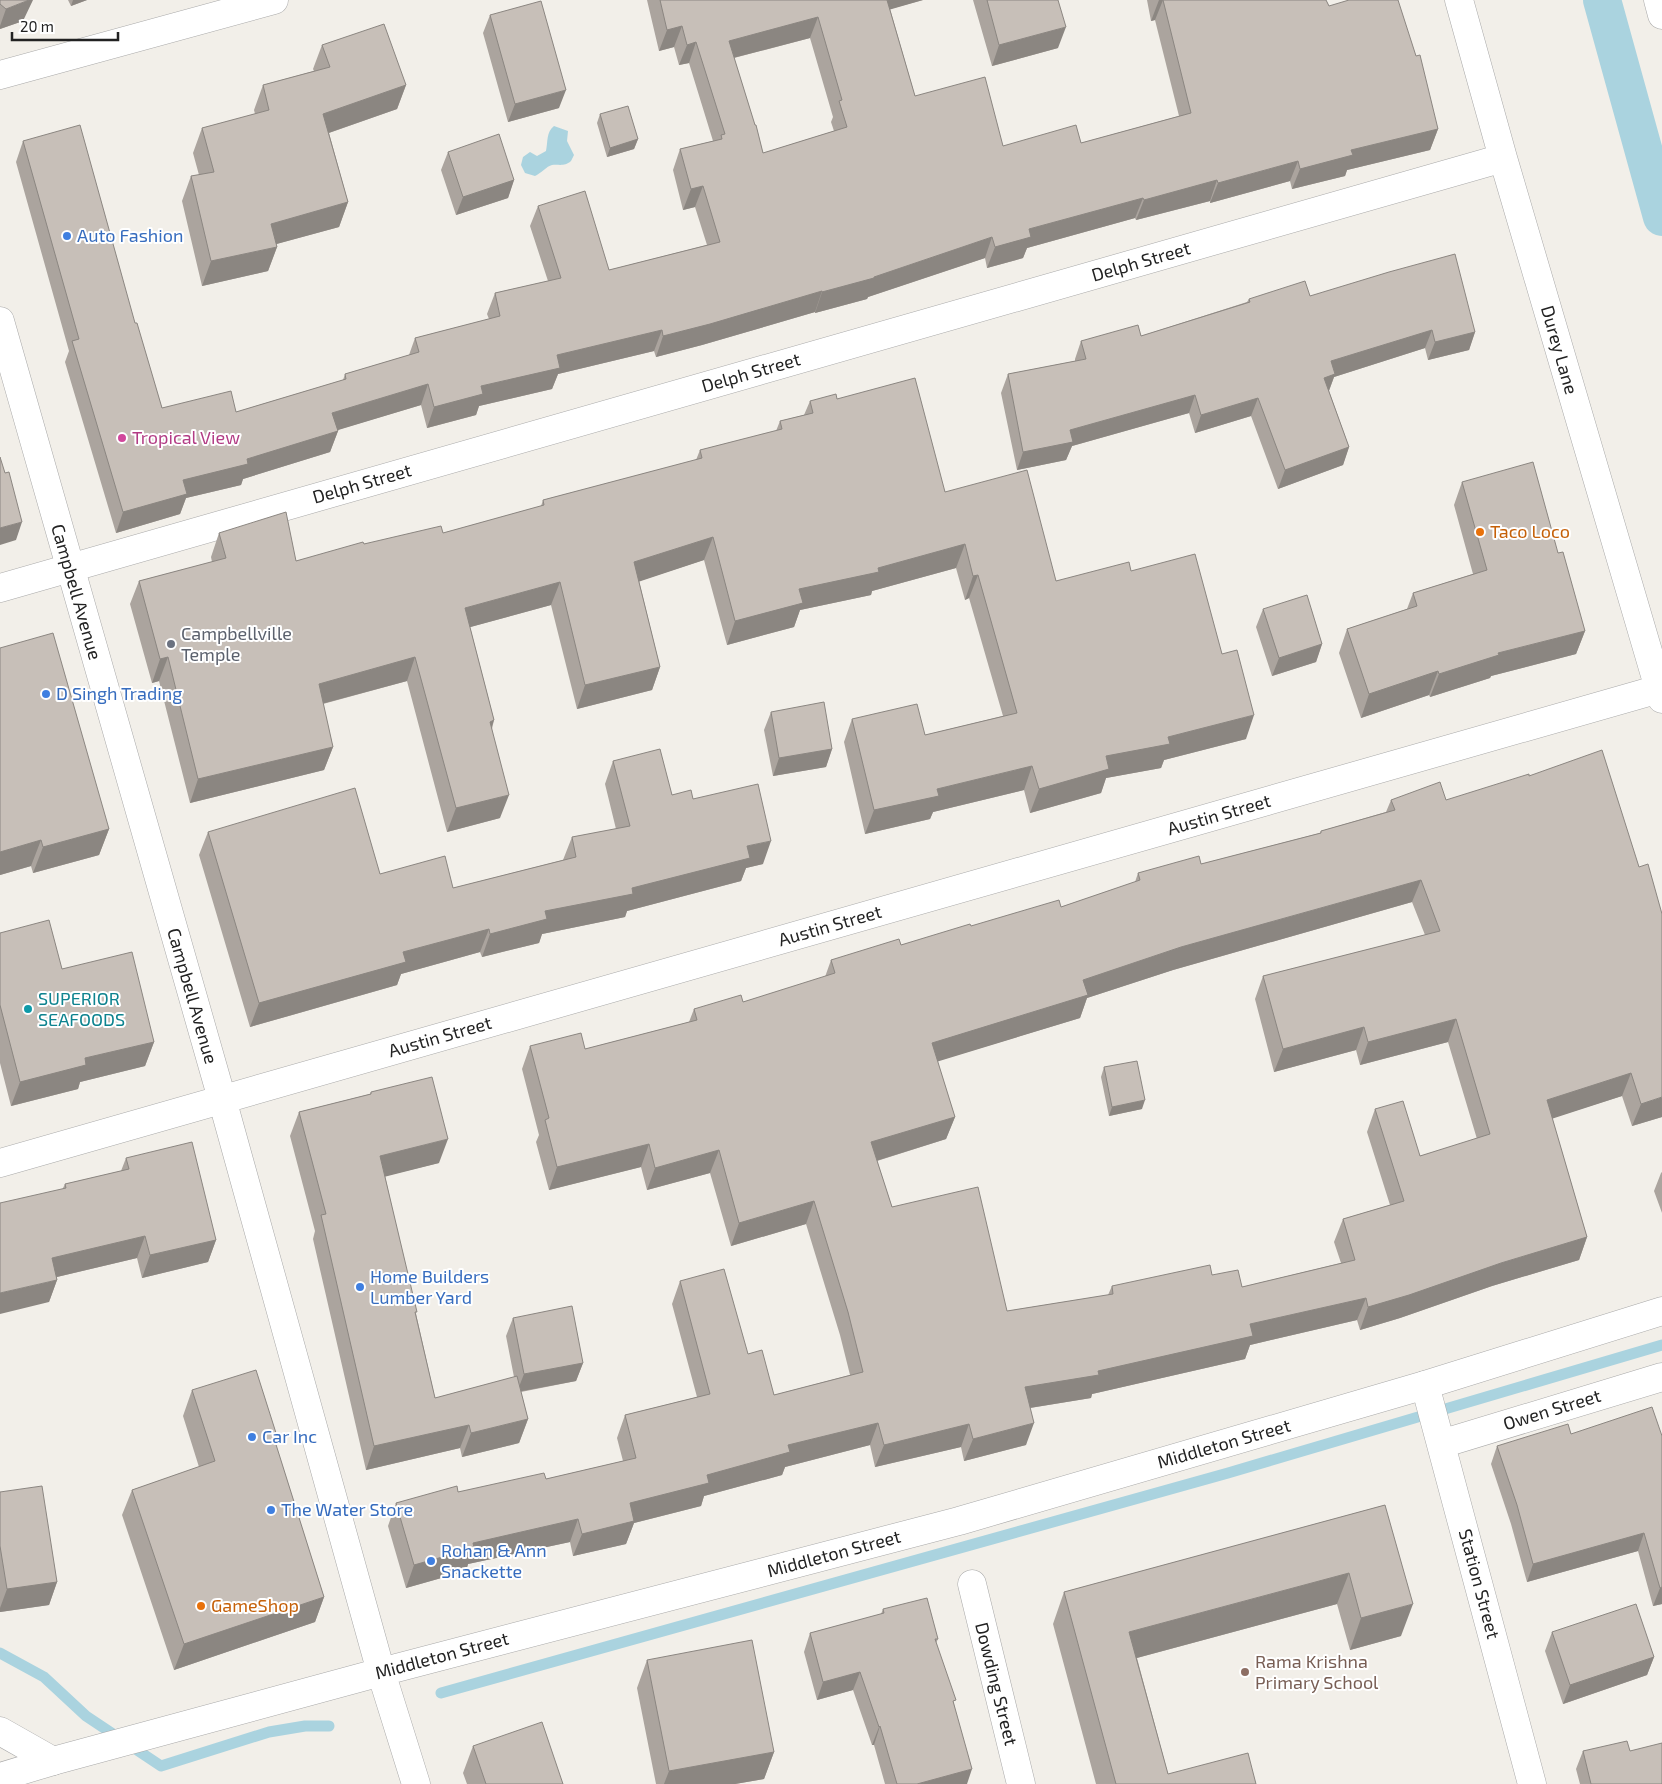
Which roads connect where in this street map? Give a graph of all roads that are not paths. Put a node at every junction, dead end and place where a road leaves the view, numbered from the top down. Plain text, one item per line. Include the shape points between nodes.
1 (274, 0) edge
2 (1459, 0) edge
3 (1658, 0) edge
4 (1662, 15) edge
5 (0, 75) edge
6 (1503, 158) junction
7 (0, 321) edge
8 (69, 568) junction
9 (0, 588) edge
10 (1661, 694) edge
11 (222, 1100) junction
12 (0, 1163) edge
13 (1662, 1310) edge
14 (1662, 1377) edge
15 (1425, 1385) junction
16 (1441, 1444) junction
17 (972, 1584) dead end
18 (382, 1672) junction
19 (0, 1731) edge
20 (53, 1761) junction
21 (0, 1777) edge
22 (416, 1784) edge
23 (1021, 1784) edge
24 (1532, 1784) edge

1 - 5 street
2 - 6 street, Durey Lane
3 - 4 street
6 - 8 street, Delph Street
6 - 10 street, Durey Lane
7 - 8 street, Campbell Avenue
8 - 9 street, Delph Street
8 - 11 street, Campbell Avenue
10 - 11 street, Austin Street
11 - 12 street, Austin Street
11 - 18 street, Campbell Avenue
13 - 15 street, Middleton Street
14 - 16 street, Owen Street
15 - 16 street, Station Street
15 - 18 street, Middleton Street via 959,1521
16 - 24 street, Station Street
17 - 23 street, Dowding Street
18 - 20 street, Middleton Street
18 - 22 street, Campbell Avenue
19 - 20 street
20 - 21 street, Middleton Street

